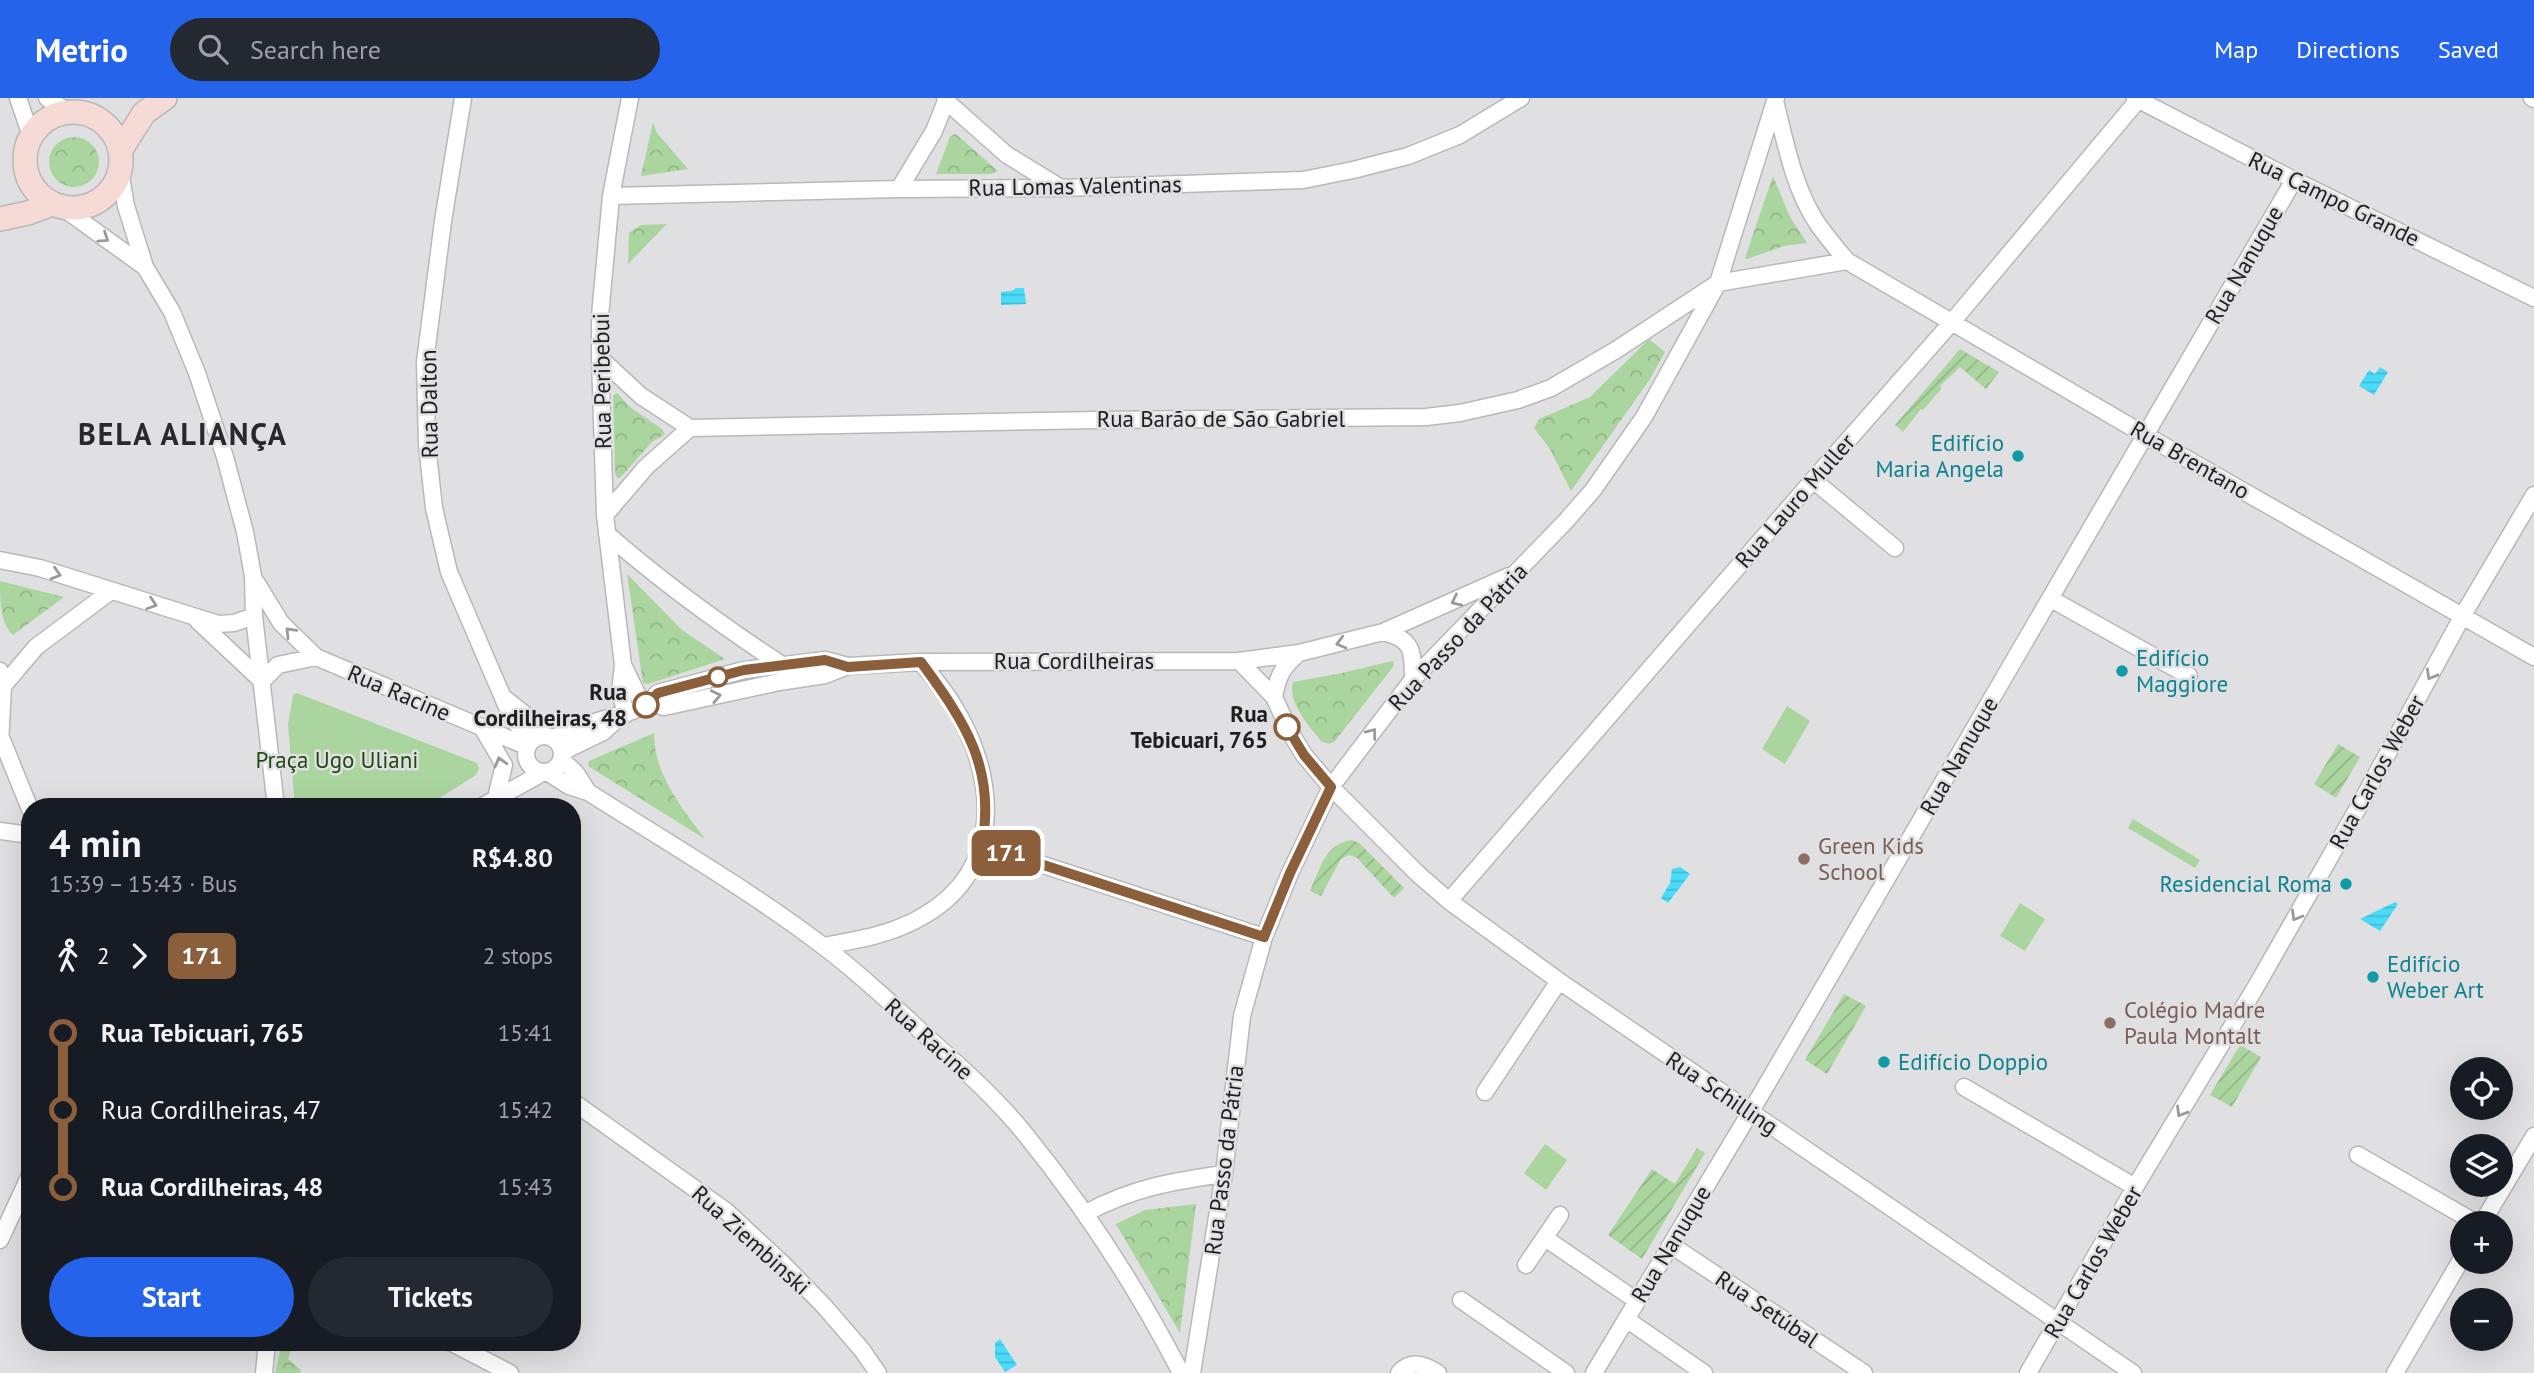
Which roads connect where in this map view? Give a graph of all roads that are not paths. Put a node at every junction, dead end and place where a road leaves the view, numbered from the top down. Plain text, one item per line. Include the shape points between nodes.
1 (18, 98) edge
2 (47, 98) edge
3 (164, 98) edge
4 (463, 98) edge
5 (630, 98) edge
6 (1521, 98) edge
7 (2136, 99) edge
8 (945, 100) edge
9 (1776, 100) edge
10 (68, 112) junction
11 (144, 113) junction
12 (101, 121) junction
13 (31, 136) junction
14 (120, 161) junction
15 (2294, 180) junction
16 (1061, 188) junction
17 (899, 189) junction
18 (611, 196) junction
19 (58, 206) junction
20 (0, 219) edge
21 (1847, 261) junction
22 (145, 267) junction
23 (1718, 283) junction
24 (2534, 299) edge
25 (1952, 322) junction
26 (600, 358) junction
27 (690, 428) junction
28 (2145, 435) junction
29 (1813, 480) junction
30 (2534, 495) edge
31 (605, 514) junction
32 (607, 534) junction
33 (1895, 548) dead end
34 (0, 560) edge
35 (1518, 572) junction
36 (253, 576) junction
37 (111, 591) junction
38 (2051, 598) junction
39 (2463, 615) junction
40 (254, 616) junction
41 (193, 617) junction
42 (1383, 632) junction
43 (744, 640) junction
44 (1299, 653) junction
45 (2534, 656) edge
46 (316, 657) junction
47 (1239, 661) junction
48 (921, 662) junction
49 (622, 665) junction
50 (782, 665) junction
51 (848, 667) junction
52 (744, 670) junction
53 (2189, 676) dead end
54 (2, 679) edge
55 (1413, 679) junction
56 (262, 681) junction
57 (1274, 697) junction
58 (646, 705) junction
59 (623, 715) junction
60 (483, 729) junction
61 (1, 743) edge
62 (546, 746) junction
63 (546, 772) junction
64 (1331, 787) junction
65 (588, 792) junction
66 (25, 798) edge
67 (274, 798) edge
68 (496, 798) joint
69 (0, 831) edge
70 (21, 834) edge
71 (982, 845) junction
72 (1450, 901) junction
73 (1264, 937) junction
74 (823, 946) junction
75 (1559, 981) junction
76 (1964, 1087) dead end
77 (1485, 1092) dead end
78 (581, 1107) edge
79 (1751, 1112) junction
80 (2534, 1136) edge
81 (2358, 1155) dead end
82 (1224, 1174) junction
83 (2136, 1187) junction
84 (21, 1194) edge
85 (2455, 1211) edge
86 (2489, 1211) edge
87 (1086, 1213) junction
88 (1560, 1215) dead end
89 (1545, 1238) junction
90 (0, 1240) edge
91 (1671, 1245) junction
92 (1527, 1265) dead end
93 (2453, 1274) edge
94 (1461, 1300) dead end
95 (1637, 1301) junction
96 (1626, 1319) junction
97 (2058, 1323) junction
98 (266, 1351) edge
99 (467, 1351) edge
100 (264, 1373) edge
101 (510, 1373) edge
102 (878, 1373) edge
103 (1181, 1373) edge
104 (1192, 1373) edge
105 (1399, 1373) edge
106 (1438, 1373) edge
107 (1566, 1373) edge
108 (1594, 1373) edge
109 (1704, 1373) edge
110 (1864, 1373) edge
111 (2028, 1373) edge
112 (2133, 1373) edge
113 (2395, 1373) edge

1 - 13 street
2 - 10 street
3 - 11 main road
4 - 62 street, Rua Dalton via 425,362 434,508 449,572 504,698 527,716
5 - 18 street, Rua Peribebui
6 - 16 street, Rua Lomas Valentinas via 1460,135 1408,156 1341,173 1303,180
7 - 15 street, Rua Campo Grande
7 - 25 street, Rua Lauro Muller
8 - 16 street via 1007,155
8 - 17 street via 934,131
9 - 21 street, Rua Brentano via 1801,194
9 - 23 street, Rua Passo da Pátria
10 - 12 main road
10 - 13 main road via 47,120
11 - 12 main road
11 - 14 main road
12 - 14 main road via 113,135
13 - 19 main road via 25,169 35,190
14 - 19 main road via 111,189 96,202 75,209
14 - 22 street via 126,206
15 - 24 street, Rua Campo Grande
15 - 28 street, Rua Nanuque
16 - 17 street, Rua Lomas Valentinas
17 - 18 street, Rua Lomas Valentinas
18 - 26 street, Rua Peribebui
19 - 20 main road
19 -> 22 street
21 - 23 street
21 - 25 street, Rua Brentano
22 - 36 street via 172,312 197,373 225,457
23 - 27 street, Rua Barão de São Gabriel via 1551,388 1460,414
23 - 35 street, Rua Passo da Pátria via 1625,445 1593,490
25 - 28 street, Rua Brentano
25 - 29 street, Rua Lauro Muller
26 - 27 street via 641,396
26 - 31 street, Rua Peribebui
27 - 31 street via 646,467
28 - 38 street, Rua Nanuque
28 - 39 street, Rua Brentano
29 - 33 street
29 - 72 street, Rua Lauro Muller
30 - 39 street, Rua Carlos Weber
31 - 32 street, Rua Peribebui
32 - 43 street
32 - 49 street, Rua Peribebui
34 -> 37 street
35 -> 42 street, Rua Cordilheiras
35 - 55 street, Rua Passo da Pátria
36 - 40 street
46 -> 36 street, Rua Racine via 281,623
37 -> 41 street
37 - 54 street via 36,647
38 - 53 street
38 - 79 street, Rua Nanuque
39 - 45 street, Rua Brentano
39 -> 83 street, Rua Carlos Weber via 2254,990
40 - 41 street via 226,625
40 - 56 street
41 - 56 street
42 -> 44 street, Rua Cordilheiras
42 - 55 street via 1399,636 1413,651
43 - 50 street
43 - 52 street
44 - 47 street, Rua Cordilheiras
44 - 57 street via 1285,664
46 - 56 street via 278,665
46 - 60 street, Rua Racine
47 - 48 street, Rua Cordilheiras
47 - 57 street, Rua Schilling
48 - 51 street, Rua Cordilheiras
48 - 71 street via 953,705 983,775 988,816
49 - 58 street, Rua Peribebui
49 - 59 street, Rua Peribebui
50 - 51 street, Rua Cordilheiras via 825,660
50 - 52 street, Rua Cordilheiras
58 -> 51 street, Rua Cordilheiras via 664,707
52 - 58 street, Rua Cordilheiras via 658,693
54 - 61 street
64 -> 55 street, Rua Passo da Pátria
56 - 67 street
57 - 64 street, Rua Schilling via 1297,744
58 - 59 street, Rua Cordilheiras
59 - 62 street, Rua Cordilheiras via 598,721
60 - 62 street, Rua Racine
68 -> 60 street via 504,765
61 - 66 street
62 - 63 street via 557,766
62 - 63 street via 525,756 533,769
62 - 65 street, Rua Racine via 576,773
63 - 65 street, Rua Racine
63 - 68 street
64 - 72 street, Rua Schilling
64 - 73 street, Rua Passo da Pátria
65 - 74 street, Rua Racine
69 - 70 street
71 - 73 street
71 - 74 street via 950,897 925,915 896,929
72 - 75 street, Rua Schilling
73 - 82 street, Rua Passo da Pátria via 1242,1016
74 - 87 street, Rua Racine via 971,1077 1023,1132
75 - 77 street
75 - 79 street, Rua Schilling
76 - 83 street
78 - 102 street, Rua Ziembinski via 726,1211 824,1306
79 - 91 street, Rua Nanuque
79 - 97 street, Rua Schilling
80 - 86 street
81 - 85 street
82 - 87 street via 1153,1185
82 - 104 street, Rua Passo da Pátria
83 - 97 street, Rua Carlos Weber
84 - 90 street
87 - 103 street, Rua Racine
88 - 89 street
89 - 92 street
89 - 95 street
91 - 95 street, Rua Nanuque
91 - 110 street, Rua Setúbal
93 - 113 street
94 - 107 street
95 - 96 street, Rua Nanuque
96 - 108 street
96 - 109 street, Rua Nanuque
97 - 111 street, Rua Carlos Weber
97 - 112 street, Rua Schilling
98 - 100 street
99 - 101 street
105 - 106 street via 1411,1364 1424,1364

